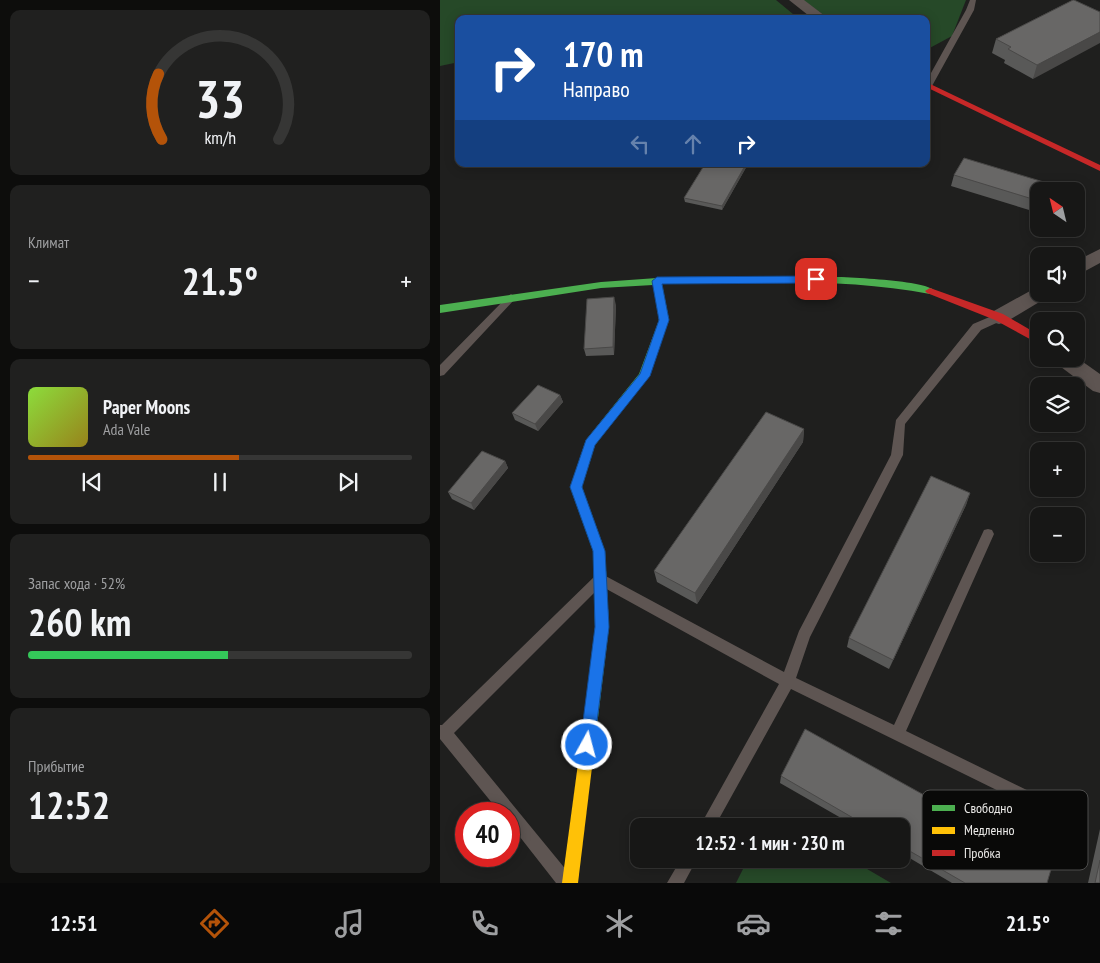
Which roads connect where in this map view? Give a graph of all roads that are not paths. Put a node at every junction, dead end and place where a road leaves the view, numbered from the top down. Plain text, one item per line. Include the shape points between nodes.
1 (796, 0) edge
2 (973, 0) edge
3 (817, 15) edge
4 (930, 80) edge
5 (930, 86) edge
6 (1100, 168) edge
7 (1100, 255) edge
8 (1085, 264) edge
9 (657, 281) junction
10 (511, 298) junction
11 (1030, 298) edge
12 (440, 309) edge
13 (999, 317) junction
14 (1030, 335) edge
15 (1075, 367) edge
16 (440, 372) edge
17 (1100, 385) edge
18 (988, 534) dead end
19 (600, 579) junction
20 (788, 680) junction
21 (442, 732) edge
22 (897, 734) junction
23 (1012, 790) edge
24 (711, 818) edge
25 (684, 868) edge
26 (566, 883) edge
27 (570, 883) edge
28 (675, 883) edge

1 - 3 street
2 - 4 lane
5 - 6 street
7 - 8 street
9 - 10 street via 601,285
9 - 13 street via 816,279 900,285 938,292
9 - 19 street via 664,320 644,376 590,443 576,487 599,551
10 - 12 street
10 - 16 lane
11 - 13 street
13 - 14 street
13 - 20 lane via 977,328 900,423 897,455 804,635
15 - 17 street
18 - 22 lane
19 - 20 lane
19 - 21 lane
19 - 27 street via 602,627
20 - 22 lane
20 - 24 lane
21 - 26 lane
22 - 23 lane
25 - 28 lane

